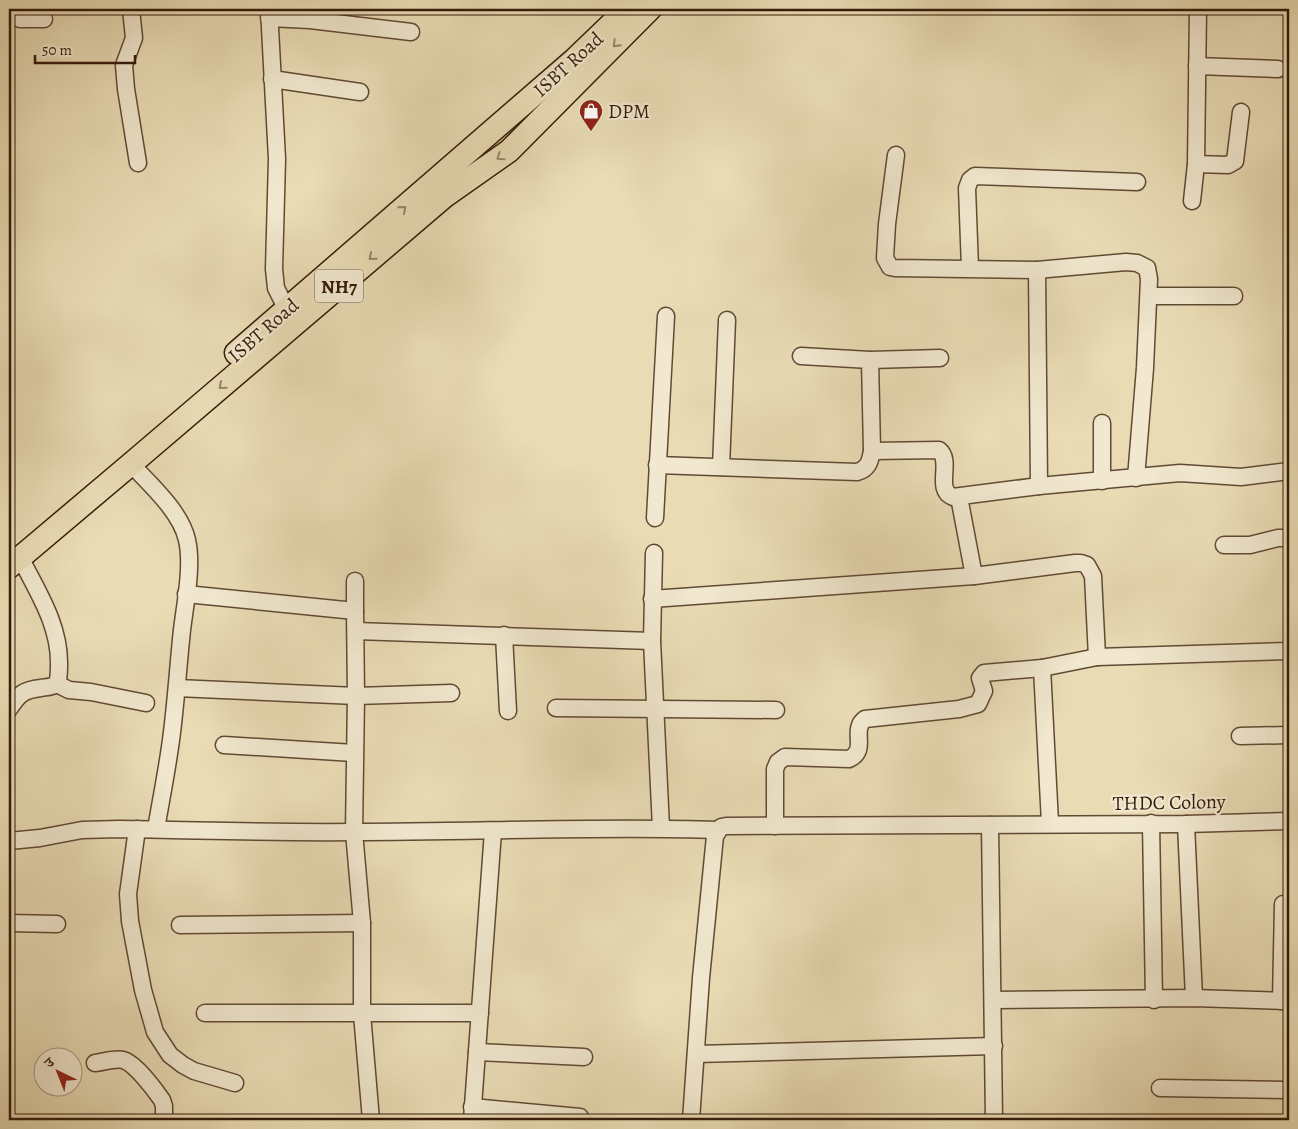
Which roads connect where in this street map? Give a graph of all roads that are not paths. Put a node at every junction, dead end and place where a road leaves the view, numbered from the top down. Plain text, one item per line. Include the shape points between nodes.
1 (15, 9) edge
2 (131, 9) edge
3 (627, 9) edge
4 (650, 9) edge
5 (1198, 9) edge
6 (268, 13) edge
7 (44, 19) dead end
8 (412, 32) dead end
9 (581, 66) junction
10 (1197, 66) junction
11 (1278, 69) dead end
12 (272, 79) junction
13 (360, 92) dead end
14 (1241, 112) dead end
15 (896, 155) dead end
16 (138, 163) dead end
17 (1196, 164) junction
18 (1137, 182) dead end
19 (1192, 201) dead end
20 (970, 268) junction
21 (1037, 270) junction
22 (1149, 296) junction
23 (1234, 296) dead end
24 (666, 316) dead end
25 (290, 317) junction
26 (727, 320) dead end
27 (801, 356) dead end
28 (940, 358) dead end
29 (870, 360) junction
30 (1102, 423) dead end
31 (872, 451) junction
32 (1289, 460) edge
33 (131, 464) junction
34 (657, 465) junction
35 (721, 467) junction
36 (1289, 471) edge
37 (1136, 478) junction
38 (1102, 481) junction
39 (1039, 486) junction
40 (959, 497) junction
41 (64, 512) junction
42 (655, 518) dead end
43 (1289, 538) edge
44 (1224, 545) dead end
45 (654, 553) dead end
46 (13, 558) edge
47 (974, 576) junction
48 (355, 581) dead end
49 (186, 594) junction
50 (652, 599) junction
51 (355, 611) junction
52 (356, 631) junction
53 (504, 636) junction
54 (652, 641) junction
55 (1289, 650) edge
56 (1097, 657) junction
57 (1042, 668) junction
58 (57, 684) junction
59 (177, 688) junction
60 (451, 693) dead end
61 (356, 696) junction
62 (146, 703) dead end
63 (556, 708) dead end
64 (656, 708) junction
65 (9, 709) edge
66 (776, 710) dead end
67 (508, 712) dead end
68 (1289, 735) edge
69 (1240, 736) dead end
70 (224, 745) dead end
71 (354, 753) junction
72 (1289, 821) edge
73 (1050, 823) junction
74 (1151, 823) junction
75 (1186, 824) junction
76 (990, 825) junction
77 (775, 826) junction
78 (661, 828) junction
79 (137, 829) junction
80 (156, 829) junction
81 (718, 830) junction
82 (493, 831) junction
83 (354, 832) junction
84 (9, 841) edge
85 (1283, 904) dead end
86 (9, 923) edge
87 (362, 923) junction
88 (57, 924) dead end
89 (180, 925) dead end
90 (1194, 998) junction
91 (993, 1000) junction
92 (1154, 1000) junction
93 (1285, 1001) edge
94 (205, 1013) dead end
95 (480, 1013) junction
96 (362, 1014) junction
97 (994, 1046) junction
98 (476, 1052) junction
99 (696, 1054) junction
100 (584, 1058) dead end
101 (95, 1063) dead end
102 (235, 1083) dead end
103 (1160, 1088) dead end
104 (1289, 1090) edge
105 (472, 1114) edge
106 (580, 1117) dead end
107 (164, 1120) edge
108 (371, 1120) edge
109 (691, 1120) edge
110 (994, 1120) edge

1 - 7 street via 20,19
2 - 16 street via 134,38 124,64
3 - 9 highway, ISBT Road / NH7
4 -> 9 highway, NH7
5 - 10 street
6 - 8 street
6 - 12 street
9 - 25 highway, ISBT Road / NH7
10 - 11 street
10 - 17 street
12 - 13 street
12 - 25 street via 277,159 274,269 276,288
14 - 17 street via 1235,161 1228,165
15 - 20 street via 887,224 886,263 895,268
17 - 19 street
18 - 20 street via 975,176 967,188
20 - 21 street
21 - 22 street via 1137,263 1148,268
21 - 39 street
22 - 23 street
22 - 37 street
24 - 34 street
25 -> 33 highway, NH7
25 - 41 highway, ISBT Road / NH7
26 - 35 street
27 - 29 street
28 - 29 street
29 - 31 street
30 - 38 street
31 - 35 street via 866,468 857,472
31 - 40 street via 939,450 944,457 946,492 949,496
32 - 36 street
33 - 41 highway, NH7
33 - 49 street via 159,493 183,530 188,550
34 - 35 street
34 - 42 street
36 - 37 street via 1241,477 1189,473
37 - 38 street
38 - 39 street
39 - 40 street
40 - 47 street
41 - 46 highway, ISBT Road / NH7
43 - 44 street via 1250,545
45 - 50 street
46 - 58 street via 49,613 55,629 59,660
47 - 50 street
47 - 56 street via 1075,563 1087,565 1093,576
48 - 51 street
49 - 51 street
49 - 59 street
50 - 54 street
51 - 52 street
52 - 53 street
52 - 61 street
53 - 54 street
53 - 67 street
54 - 64 street
55 - 56 street
56 - 57 street
57 - 73 street
57 - 77 street via 984,673 980,678 984,691 978,704 865,719 858,727 859,750 849,759 785,757 775,769
58 - 62 street via 68,690
58 - 65 street via 28,689
59 - 61 street
59 - 80 street
60 - 61 street
61 - 71 street
63 - 64 street
64 - 66 street
64 - 78 street
68 - 69 street
70 - 71 street
71 - 83 street
72 - 75 street, THDC Colony
73 - 74 street, THDC Colony
73 - 76 street, THDC Colony
74 - 75 street, THDC Colony
74 - 92 street
75 - 90 street
76 - 77 street, THDC Colony
76 - 91 street
77 - 81 street, THDC Colony via 726,826
78 - 81 street, THDC Colony
78 - 82 street, THDC Colony
79 - 80 street, THDC Colony
79 - 84 street, THDC Colony via 82,830
79 - 102 street via 128,894 130,922 154,1032 170,1055 183,1065
80 - 83 street, THDC Colony
81 - 99 street
82 - 83 street, THDC Colony
82 - 95 street
83 - 87 street
85 - 93 street
86 - 88 street
87 - 89 street
87 - 96 street
90 - 92 street
90 - 93 street
91 - 92 street
91 - 97 street
94 - 96 street
95 - 96 street
95 - 98 street
96 - 108 street
97 - 99 street
97 - 110 street
98 - 100 street
98 - 105 street
99 - 109 street
101 - 107 street via 124,1060 133,1065 162,1100
103 - 104 street
105 - 106 street

